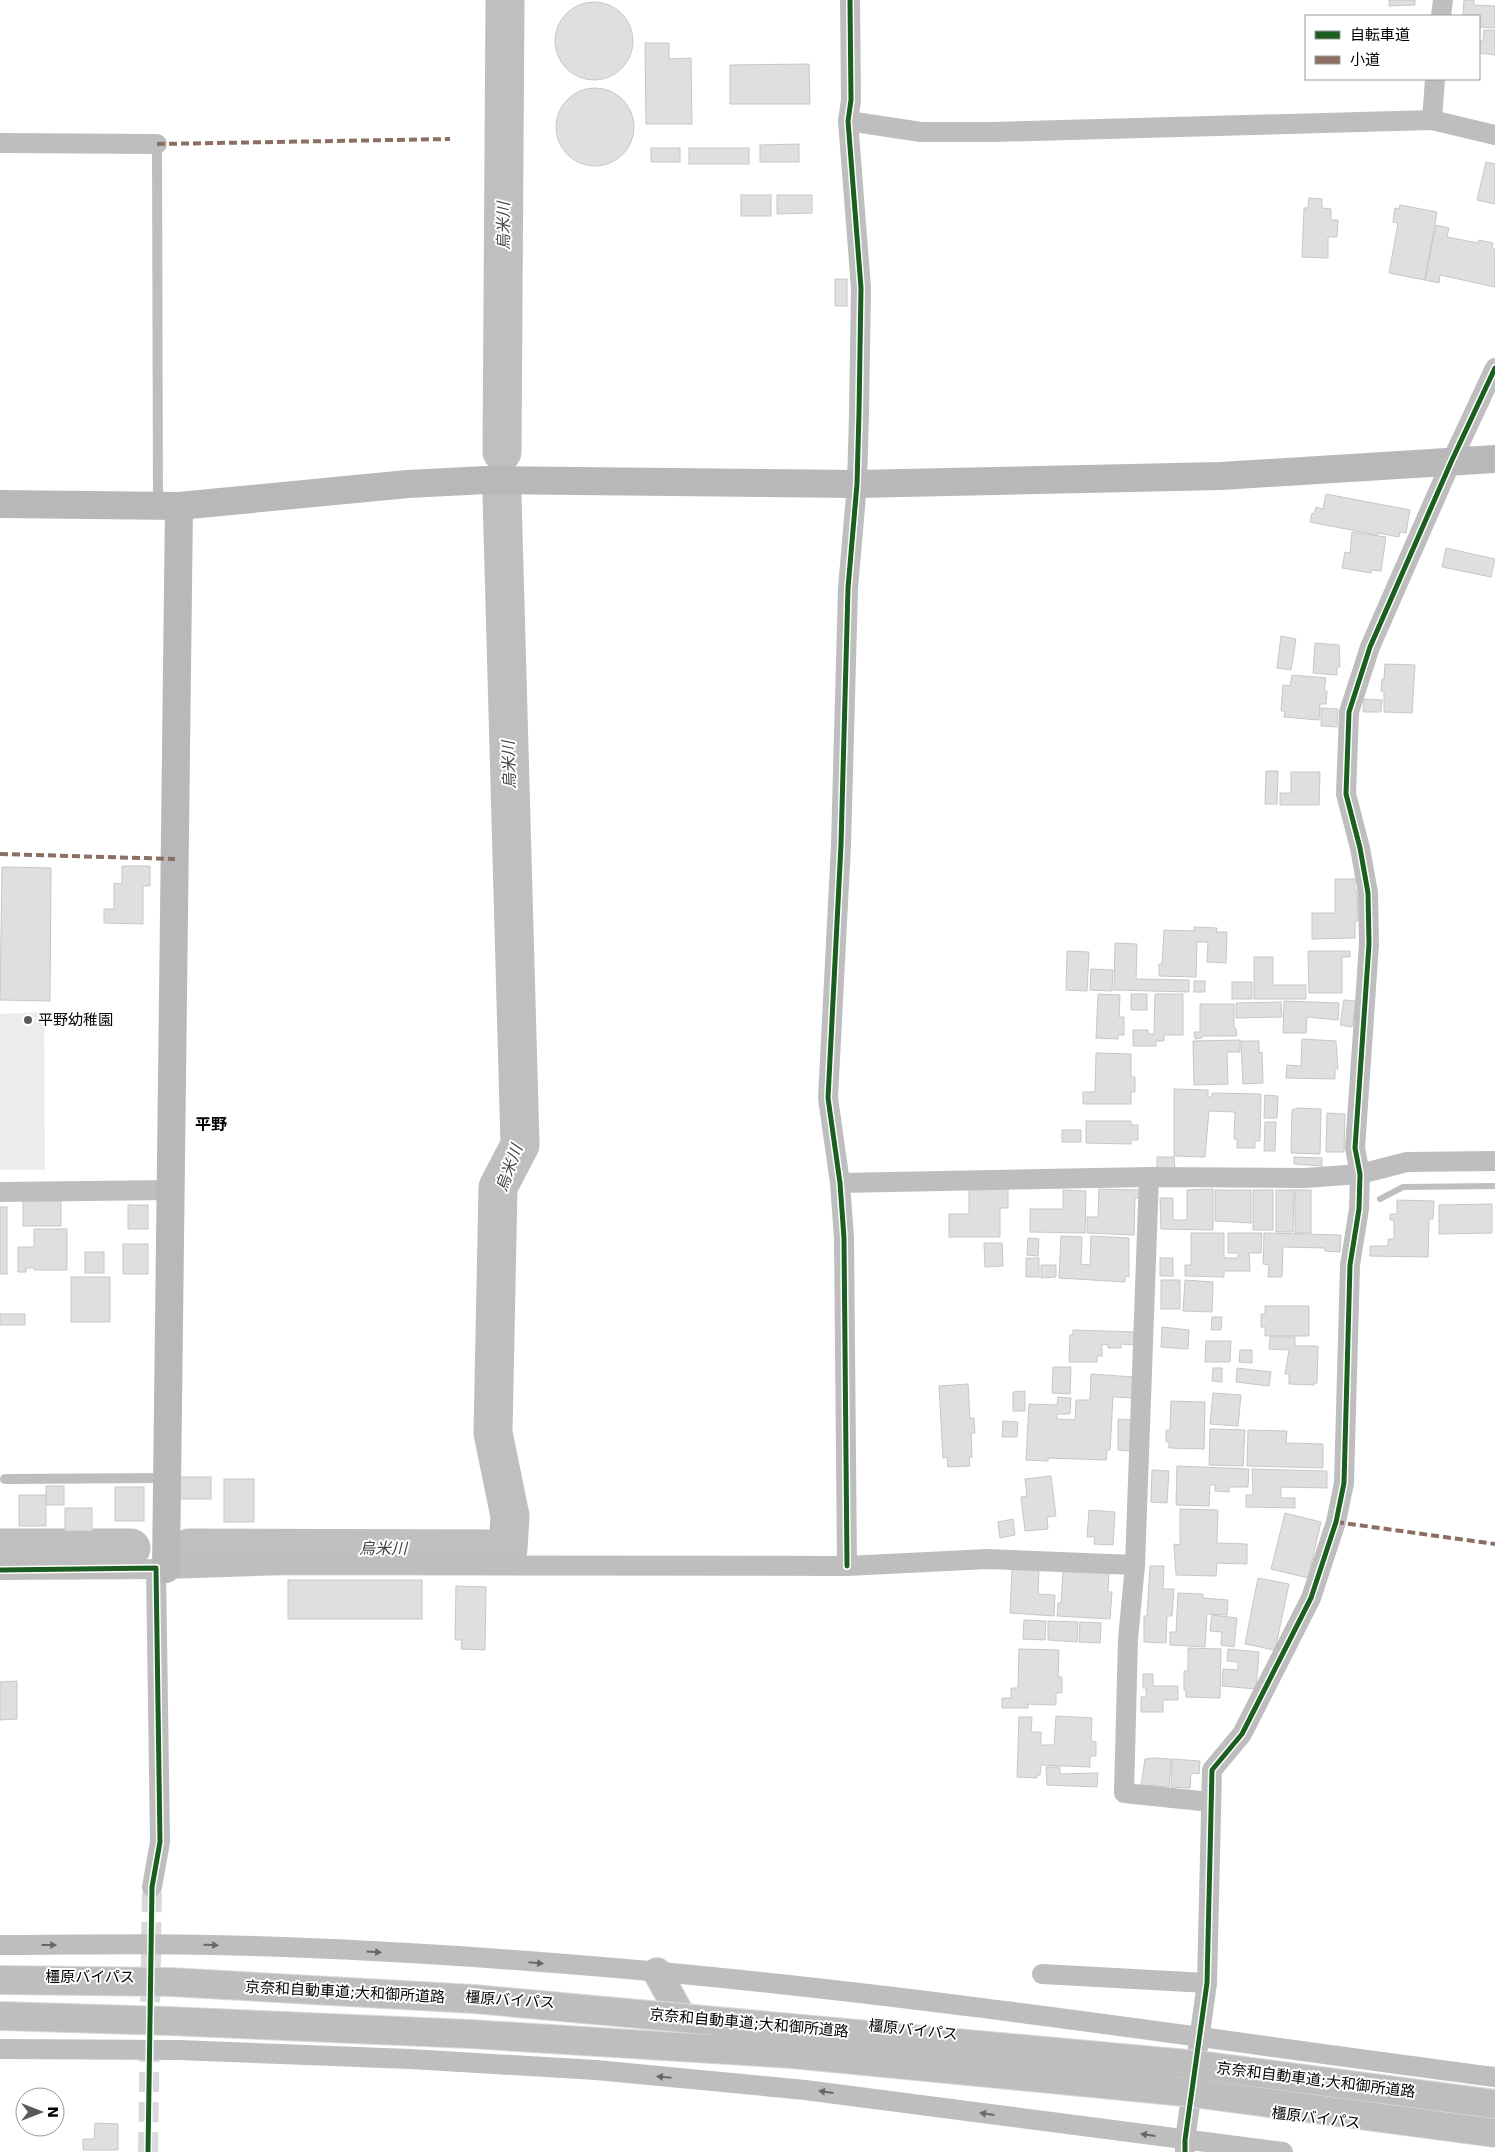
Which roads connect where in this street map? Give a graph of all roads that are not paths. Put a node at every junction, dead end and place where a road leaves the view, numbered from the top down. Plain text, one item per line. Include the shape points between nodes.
1 (850, 0) edge
2 (1443, 0) edge
3 (1441, 15) edge
4 (1435, 80) edge
5 (1432, 120) junction
6 (848, 121) junction
7 (1495, 135) edge
8 (0, 143) edge
9 (157, 144) joint
10 (1495, 368) edge
11 (1495, 459) edge
12 (1452, 460) junction
13 (857, 484) junction
14 (0, 504) edge
15 (169, 506) junction
16 (1495, 1162) edge
17 (1360, 1174) junction
18 (1149, 1177) junction
19 (840, 1183) junction
20 (170, 1190) junction
21 (0, 1192) edge
22 (5, 1478) dead end
23 (167, 1478) junction
24 (1135, 1565) junction
25 (847, 1566) junction
26 (161, 1569) junction
27 (0, 1570) edge
28 (1211, 1802) junction
29 (152, 1887) tunnel mouth
30 (0, 1945) edge
31 (657, 1972) junction
32 (1042, 1974) dead end
33 (0, 1978) edge
34 (1206, 1984) junction
35 (678, 2010) junction
36 (0, 2016) edge
37 (0, 2025) edge
38 (0, 2049) edge
39 (1199, 2049) junction
40 (1495, 2077) edge
41 (1495, 2098) edge
42 (1190, 2103) junction
43 (1495, 2104) edge
44 (1495, 2132) edge
45 (1495, 2139) edge
46 (1185, 2146) edge
47 (1283, 2152) edge

1 - 6 street via 851,100
2 - 3 street
4 - 5 street
5 - 6 street via 993,132 921,132
5 - 7 street
6 - 13 street via 861,288
8 - 9 street
9 - 15 lane
10 - 12 street
11 - 12 street
12 - 13 street via 1220,476
12 - 17 street via 1370,647 1349,712 1346,794 1368,894 1369,944 1355,1148
13 - 15 street via 486,480
13 - 19 street via 848,588 841,845 828,1098
14 - 15 street
15 - 20 street
16 - 17 street via 1407,1162
17 - 18 street via 1305,1178
17 - 28 street via 1359,1209 1350,1265 1344,1483 1336,1522 1311,1598 1242,1734 1212,1770
18 - 19 street
18 - 24 street
19 - 25 street via 844,1238
20 - 21 street
20 - 23 street
22 - 23 lane
23 - 26 street
24 - 25 street via 987,1559
24 - 28 street via 1128,1639 1124,1793
25 - 26 street via 288,1564
26 - 27 street
26 - 29 street via 160,1842
28 - 34 street
30 -> 31 street via 209,1945 316,1949 428,1954
31 - 35 highway
31 - 39 street via 923,2002
32 - 34 street
33 - 35 highway, 橿原バイパス via 164,1978
33 - 43 highway, 京奈和自動車道;大和御所道路, bridge via 170,1982 474,1999 1198,2065
34 - 39 street
35 - 39 highway, 橿原バイパス
36 - 44 highway, 京奈和自動車道;大和御所道路, bridge via 470,2034 792,2054 1194,2093
37 - 42 highway, 橿原バイパス via 487,2043 792,2063
46 -> 38 street via 804,2090 596,2070 410,2058 178,2050
39 - 40 street
39 - 41 highway, 橿原バイパス
39 - 42 street
42 - 45 highway, 橿原バイパス
42 - 46 street
46 - 47 street

